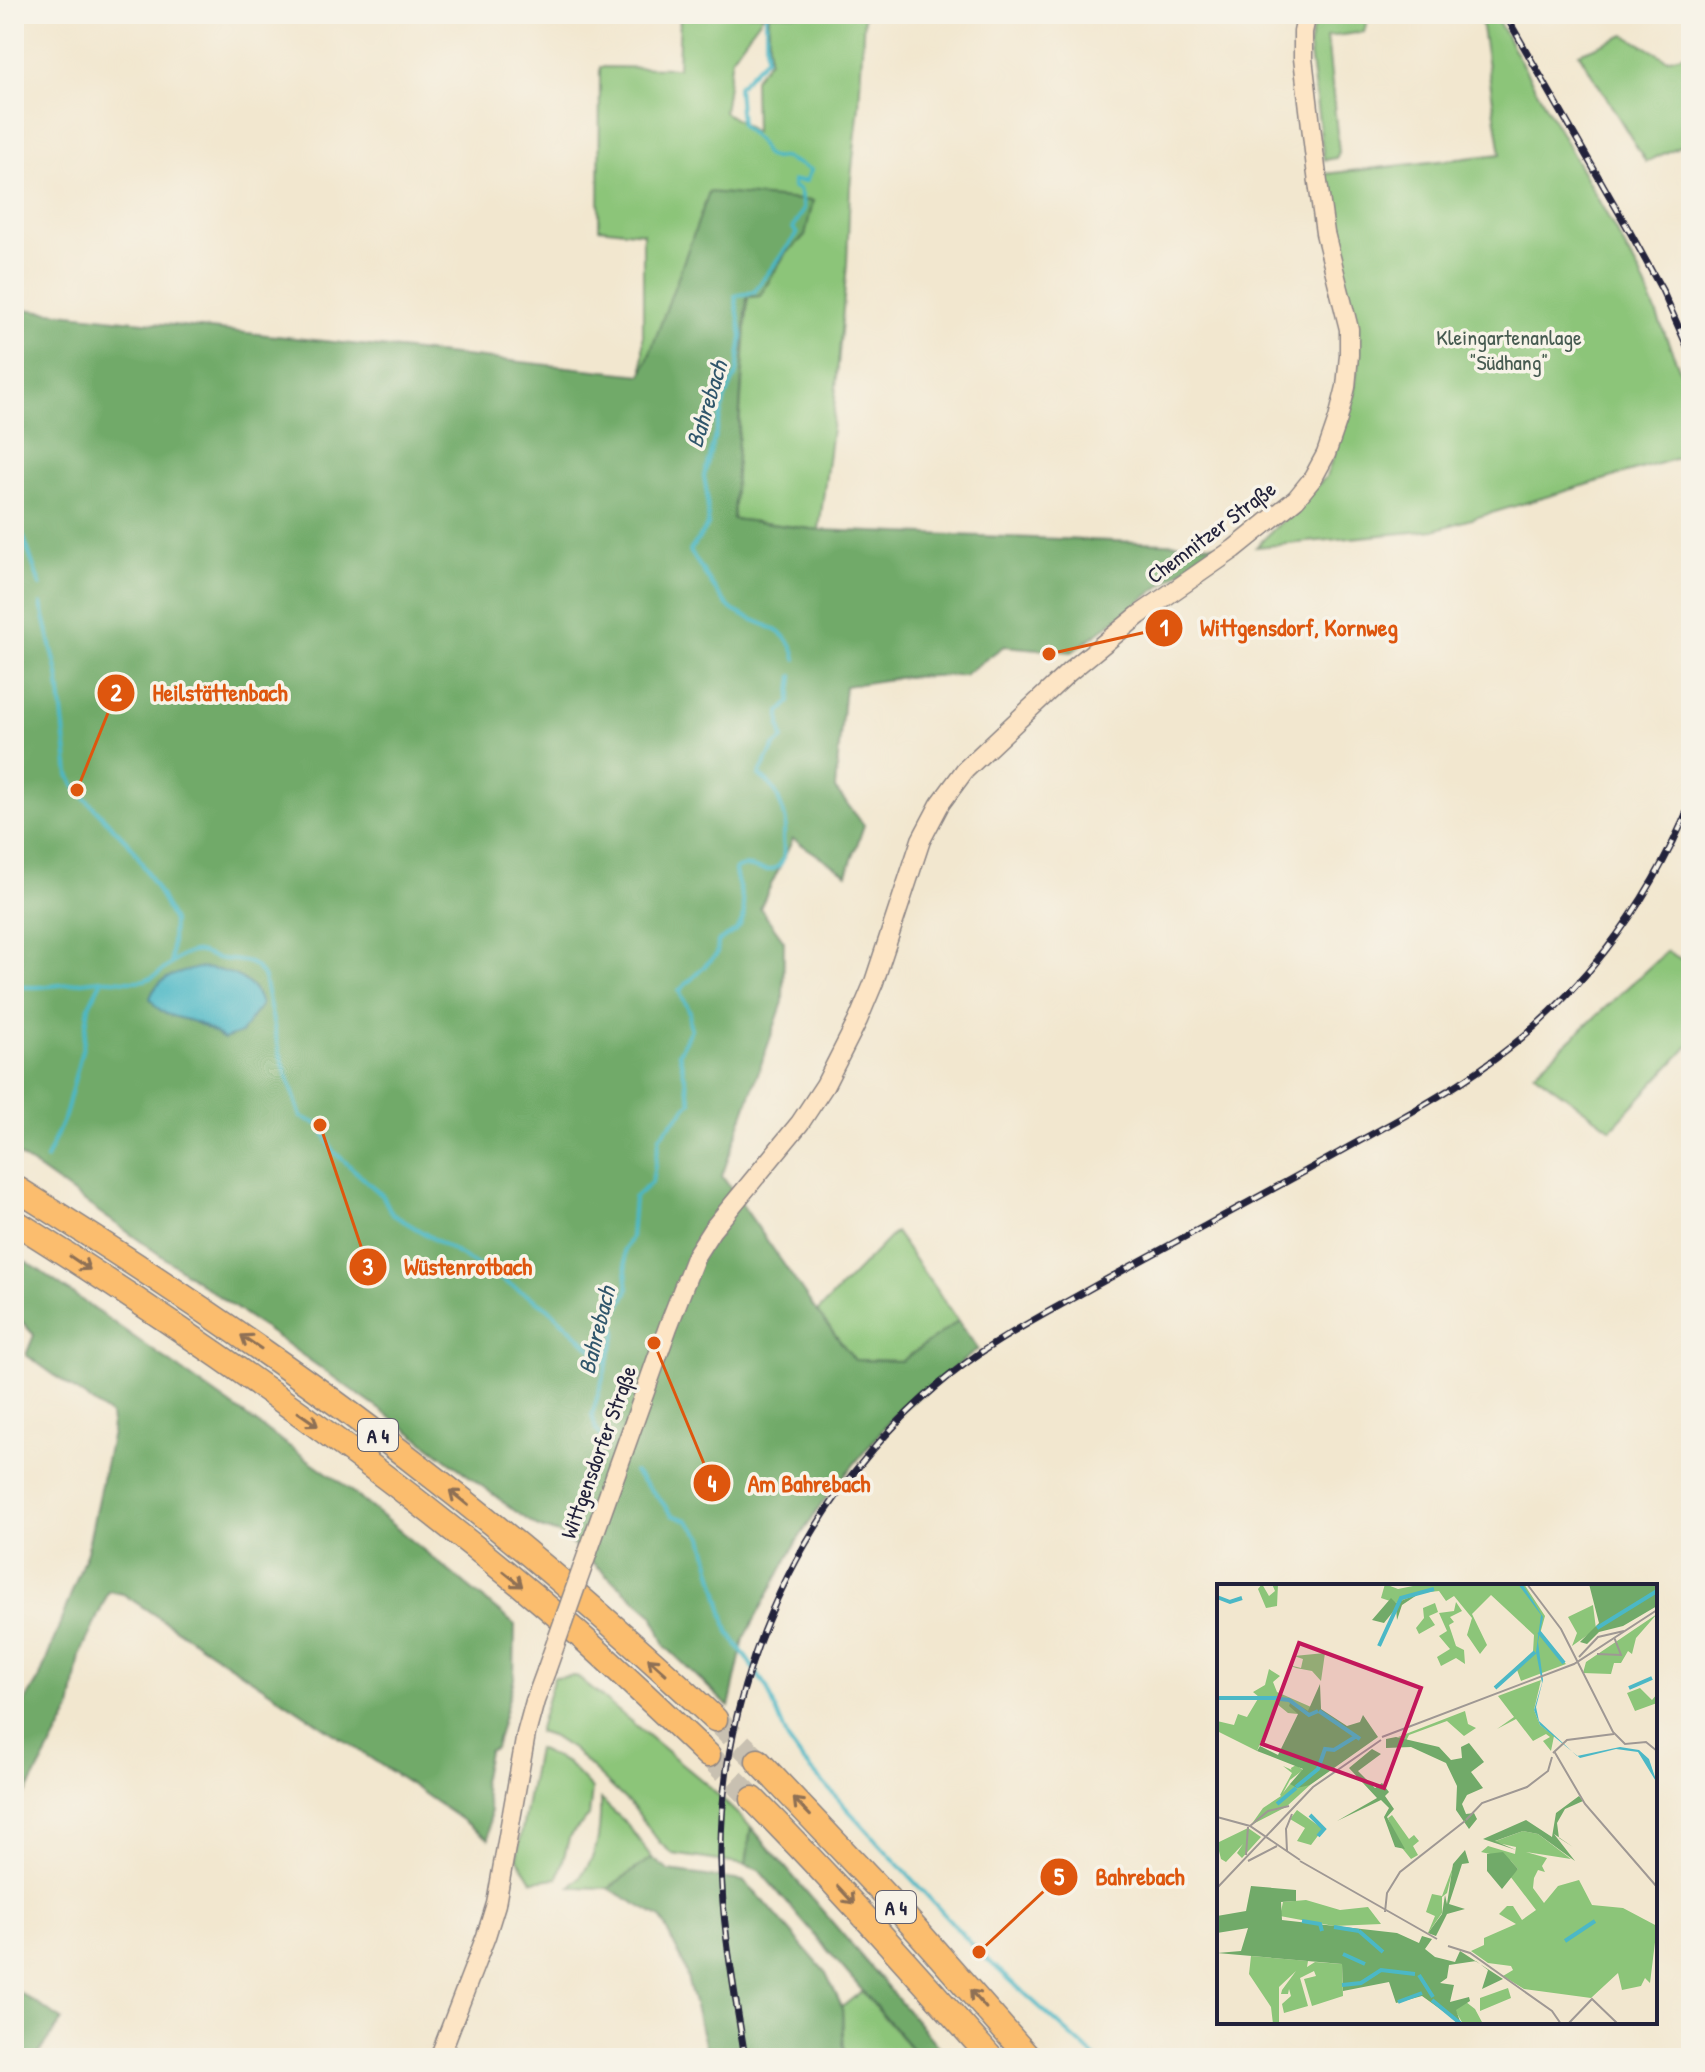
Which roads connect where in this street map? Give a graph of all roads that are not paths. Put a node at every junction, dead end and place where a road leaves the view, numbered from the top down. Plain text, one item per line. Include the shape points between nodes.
1 (1307, 14) edge
2 (1028, 710) joint
3 (14, 1187) edge
4 (14, 1221) edge
5 (715, 1719) tunnel mouth
6 (708, 1755) tunnel mouth
7 (758, 1761) tunnel mouth
8 (753, 1799) tunnel mouth
9 (439, 2058) edge
10 (991, 2058) edge
11 (1029, 2058) edge

1 - 2 street, Chemnitzer Straße via 1303,58 1316,168 1325,233 1349,329 1346,387 1326,454 1296,499 1139,615
2 - 9 street, Wittgensdorfer Straße, bridge via 965,770 940,804 921,840 864,1007 825,1085 696,1255 535,1701 496,1904
5 -> 3 highway, A 4 via 592,1607 419,1466 282,1364
4 -> 6 highway, A 4 via 251,1379 399,1488 568,1625
11 -> 7 highway, A 4
8 -> 10 highway, A 4

